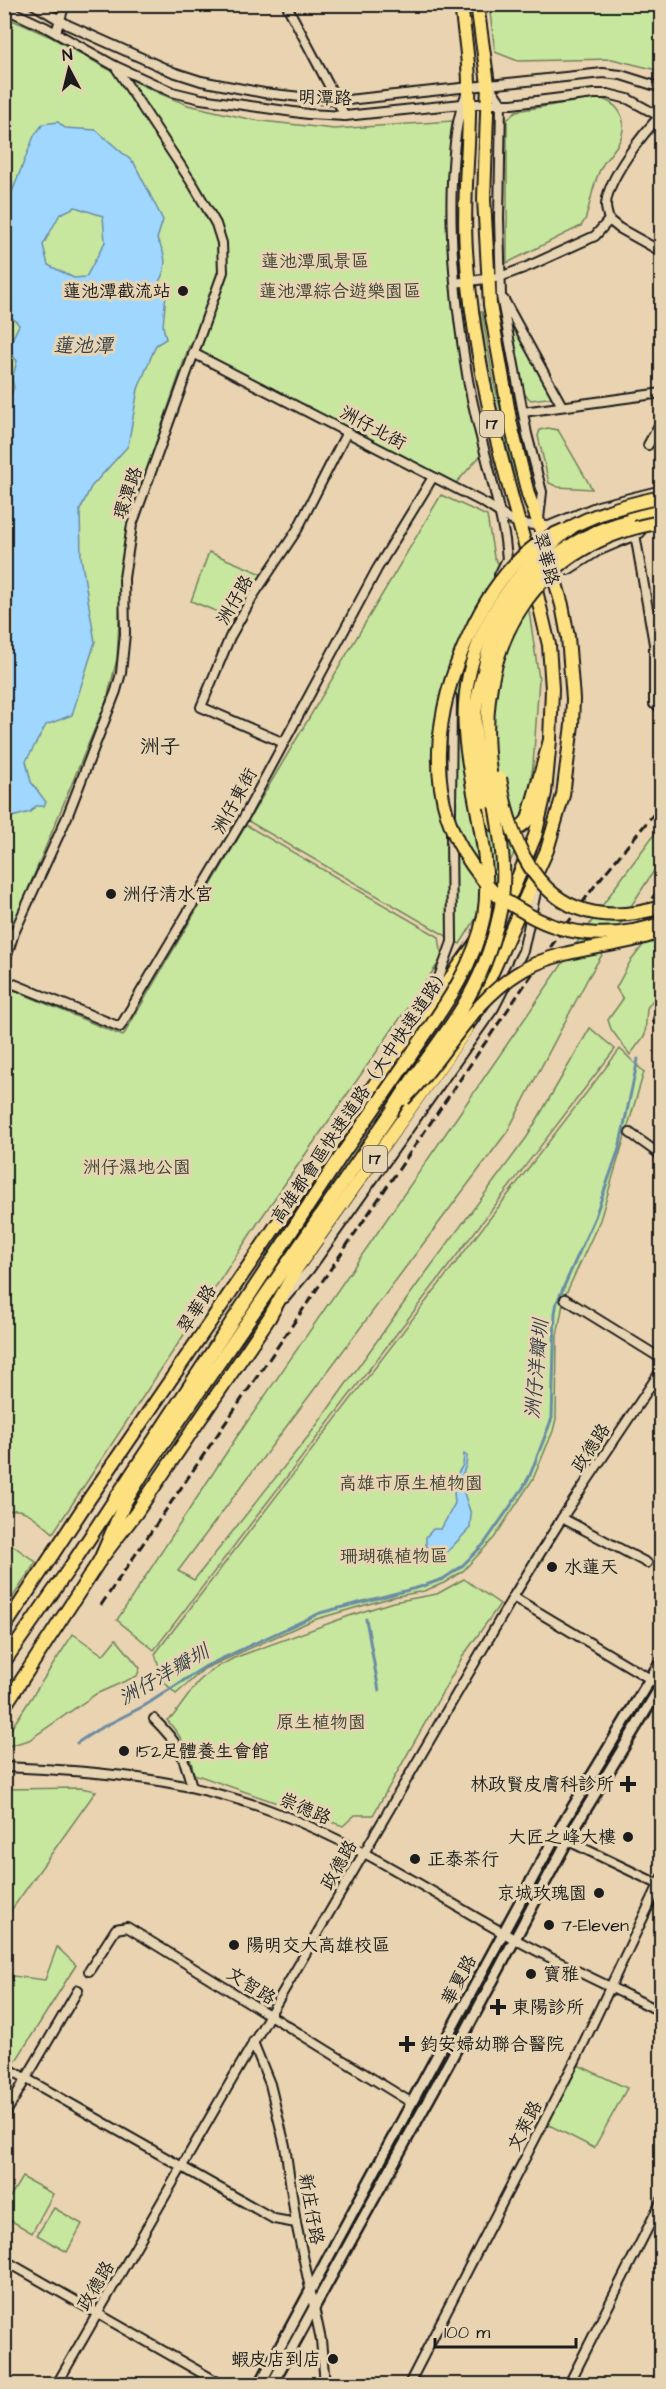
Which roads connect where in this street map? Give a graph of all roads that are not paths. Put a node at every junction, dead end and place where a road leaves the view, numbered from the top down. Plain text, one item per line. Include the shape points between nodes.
1 (33, 4) edge
2 (65, 4) edge
3 (286, 4) edge
4 (461, 4) edge
5 (477, 4) edge
6 (4, 8) edge
7 (60, 21) junction
8 (56, 33) junction
9 (122, 51) junction
10 (115, 66) junction
11 (489, 84) junction
12 (470, 86) junction
13 (662, 88) edge
14 (338, 101) junction
15 (495, 103) junction
16 (465, 104) junction
17 (660, 115) edge
18 (345, 116) junction
19 (609, 220) junction
20 (662, 252) edge
21 (494, 278) junction
22 (462, 282) junction
23 (501, 297) junction
24 (193, 353) junction
25 (662, 393) edge
26 (562, 406) junction
27 (523, 412) junction
28 (662, 420) edge
29 (347, 432) junction
30 (648, 445) dead end
31 (433, 477) junction
32 (662, 490) edge
33 (662, 497) edge
34 (662, 511) edge
35 (500, 512) junction
36 (590, 516) dead end
37 (662, 522) edge
38 (518, 523) junction
39 (545, 524) junction
40 (574, 526) junction
41 (662, 527) edge
42 (635, 534) junction
43 (599, 543) dead end
44 (546, 549) junction
45 (507, 559) junction
46 (529, 561) junction
47 (556, 569) junction
48 (532, 575) junction
49 (662, 616) edge
50 (651, 617) junction
51 (662, 708) edge
52 (488, 728) junction
53 (550, 740) junction
54 (284, 743) junction
55 (548, 850) junction
56 (662, 907) edge
57 (662, 923) edge
58 (662, 931) edge
59 (4, 965) edge
60 (4, 980) edge
61 (425, 1013) junction
62 (391, 1113) junction
63 (630, 1133) dead end
64 (662, 1156) edge
65 (565, 1299) dead end
66 (269, 1318) junction
67 (662, 1359) edge
68 (662, 1369) edge
69 (562, 1518) junction
70 (100, 1560) junction
71 (647, 1563) dead end
72 (513, 1597) junction
73 (4, 1628) edge
74 (662, 1659) edge
75 (4, 1662) edge
76 (650, 1679) junction
77 (661, 1685) edge
78 (4, 1707) edge
79 (154, 1719) dead end
80 (4, 1767) edge
81 (192, 1787) junction
82 (556, 1835) junction
83 (568, 1840) junction
84 (365, 1852) junction
85 (660, 1883) edge
86 (503, 1932) junction
87 (514, 1939) junction
88 (89, 1971) dead end
89 (611, 1988) junction
90 (78, 1990) dead end
91 (662, 2012) edge
92 (269, 2015) junction
93 (254, 2042) junction
94 (4, 2066) edge
95 (26, 2078) junction
96 (411, 2103) junction
97 (4, 2116) edge
98 (183, 2166) junction
99 (662, 2200) edge
100 (296, 2223) junction
101 (4, 2260) edge
102 (312, 2288) junction
103 (315, 2306) junction
104 (97, 2314) junction
105 (57, 2385) edge
106 (221, 2385) edge
107 (260, 2385) edge
108 (272, 2385) edge
109 (325, 2385) edge
110 (409, 2385) edge
111 (570, 2385) edge

1 - 7 street, 明潭路
2 - 7 street
3 - 14 street
4 - 12 main road, 翠華路 / 17
5 - 11 main road, 翠華路 / 17
6 - 8 street, 明潭路
7 - 8 street
7 - 9 street, 明潭路
8 - 10 street, 明潭路
9 - 10 street
9 - 14 street, 明潭路 via 201,81
10 - 18 street, 明潭路 via 172,92 201,99
10 - 24 street, 環潭路 via 194,186 222,243 224,272
11 - 12 street, 明潭路
11 - 13 street, 明潭路 via 603,73
11 - 15 main road, 翠華路 / 17
12 - 14 street, 明潭路
12 - 16 main road, 翠華路 / 17
14 - 18 street
15 - 16 street, 明潭路
15 - 17 street, 明潭路 via 614,95
15 - 21 main road, 翠華路 / 17 via 484,199
16 - 18 street, 明潭路
16 - 22 main road, 翠華路 / 17
17 - 19 street via 612,183 606,205
19 - 20 street
19 - 21 street via 595,236
21 - 22 street
21 - 23 street, 翠華路
21 - 39 main road, 翠華路 / 17 via 495,338 511,425 528,494
22 - 35 street, 翠華路 via 469,382
22 - 38 main road, 翠華路 / 17 via 488,409
23 - 26 street
23 - 27 street, 翠華路
24 - 29 street, 洲仔北街
24 - 59 street, 環潭路 via 132,525 124,578 124,644 116,691
25 - 26 street
26 - 27 street
27 - 39 street, 翠華路 via 542,492
28 - 30 street
29 - 31 street, 洲仔北街
29 - 54 street, 洲仔路 via 297,530 230,637 201,707
31 - 35 street, 洲仔北街
31 - 54 street, 洲仔東街 via 377,570
32 - 39 street
33 - 40 main road, 高雄都會區快速道路（大中快速道路）, bridge via 607,511
34 - 44 main road via 603,523
34 - 53 main road, bridge via 608,526 577,540 550,560 506,611 491,641 475,714 476,751 485,802 491,820 499,828 525,825
35 - 38 street, 洲仔北街
35 - 45 street, 翠華路
36 - 39 street via 559,528
37 - 52 main road, 高雄都會區快速道路（大中快速道路）, bridge via 621,530 596,541 553,570 532,590 500,646 489,695
38 - 39 street, 洲仔北街
38 - 46 main road, 翠華路 / 17
39 - 44 main road, 翠華路 / 17
40 - 57 main road, bridge via 546,537 523,556 497,584 469,634 457,661 441,725 438,766 444,809 462,851 482,879 496,895 537,919 594,934 632,932
40 - 75 main road, 高雄都會區快速道路（大中快速道路）, bridge via 535,559 504,594 486,623 470,669 465,729 487,890 479,935 465,971 448,1002
41 - 42 street
42 - 47 street via 568,570
42 - 50 street
43 - 47 street
44 - 46 main road
44 - 47 main road, 翠華路 / 17
45 - 48 street via 516,574
45 - 61 street, 翠華路 via 453,678 452,942
46 - 48 main road, 翠華路 / 17
47 - 48 street
47 - 55 main road, 翠華路 / 17 via 573,699 563,795
48 - 53 main road, 翠華路 / 17 via 549,645
49 - 50 street
50 - 51 street via 654,704
52 - 56 main road, bridge via 508,819 523,857 540,883 564,903 592,912 624,914
52 - 62 main road, 高雄都會區快速道路（大中快速道路）, bridge via 488,753 502,842 504,879 500,913 488,957 462,1008 406,1085
53 - 61 main road, 翠華路 / 17 via 545,793 535,836 512,892
54 - 60 street, 洲仔東街 via 120,1027
55 - 66 main road, 翠華路 / 17 via 466,1031 297,1268
55 - 66 street, 翠華路 via 523,951 494,1008 309,1270
58 - 62 main road, bridge via 563,955 526,968 496,988
61 - 73 main road, 翠華路 / 17
62 - 70 main road, 高雄都會區快速道路（大中快速道路） via 145,1470 125,1503
63 - 64 street
65 - 67 street
66 - 70 main road, 翠華路 / 17
68 - 69 street, 政德路
69 - 71 street
69 - 72 street, 政德路
70 - 78 main road, 翠華路 / 17
72 - 76 street
72 - 84 street, 政德路
74 - 76 street, 華夏路
76 - 77 street
76 - 82 street, 華夏路
77 - 83 street, 華夏路
79 - 81 street via 174,1739
80 - 81 street, 崇德路 via 103,1772
81 - 84 street, 崇德路 via 270,1810
82 - 83 street
82 - 86 street, 華夏路
83 - 85 street
83 - 87 street, 華夏路
84 - 86 street, 崇德路
84 - 92 street, 政德路
85 - 89 street, 文萊路
86 - 87 street, 崇德路
86 - 96 street, 華夏路
87 - 89 street, 崇德路
87 - 103 street, 華夏路
88 - 92 street, 文智路 via 116,1929 127,1927
89 - 91 street, 崇德路
89 - 110 street, 文萊路
90 - 95 street
92 - 93 street, 政德路
92 - 96 street, 文智路
93 - 98 street, 政德路
93 - 100 street, 新庄仔路 via 270,2084 285,2146
94 - 95 street
95 - 97 street
95 - 98 street
96 - 102 street, 華夏路
98 - 100 street via 274,2218
98 - 104 street, 政德路
99 - 111 street
100 - 102 street, 新庄仔路
101 - 104 street
102 - 103 street, 新庄仔路
102 - 107 street, 華夏路
103 - 108 street, 華夏路
103 - 109 street, 新庄仔路
104 - 105 street, 政德路
104 - 106 street

